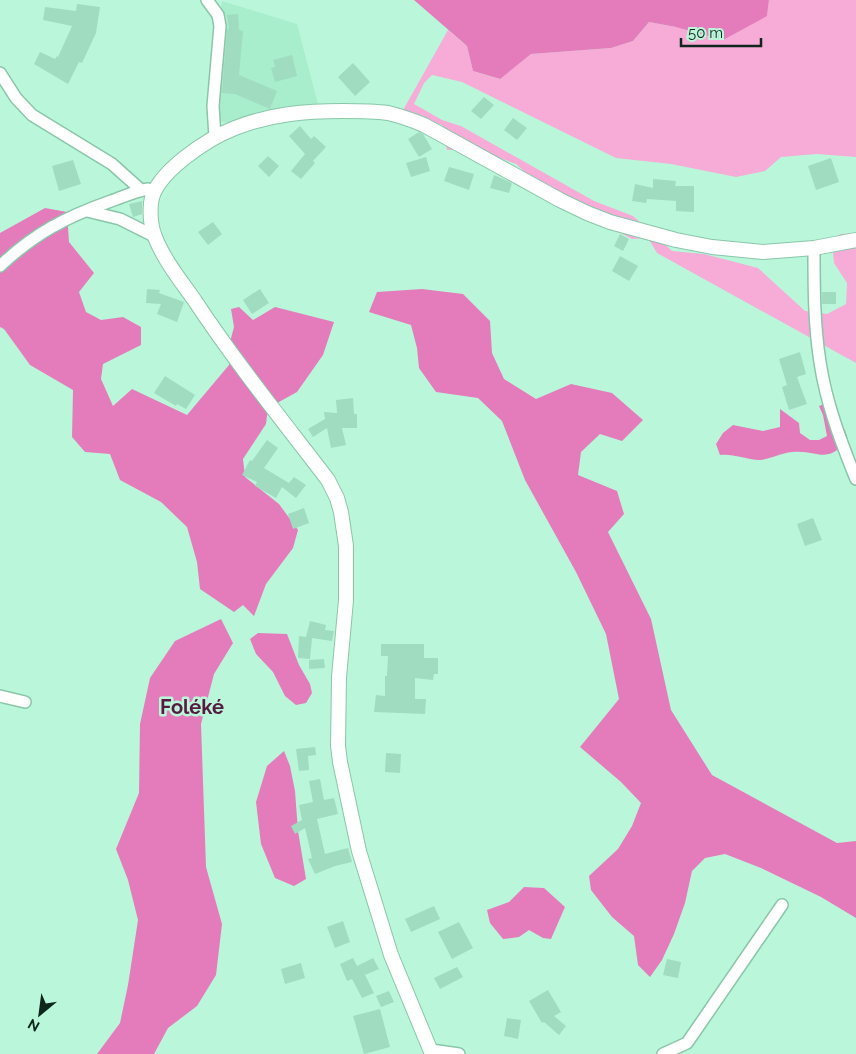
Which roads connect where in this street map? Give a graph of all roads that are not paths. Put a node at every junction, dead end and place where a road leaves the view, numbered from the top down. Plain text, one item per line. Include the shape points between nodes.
1 (208, 0) edge
2 (0, 72) edge
3 (215, 137) junction
4 (148, 189) junction
5 (86, 210) junction
6 (154, 236) junction
7 (856, 240) edge
8 (814, 248) junction
9 (0, 266) edge
10 (856, 479) edge
11 (0, 696) edge
12 (25, 702) dead end
13 (782, 905) dead end
14 (432, 1052) edge
15 (459, 1054) edge
16 (663, 1054) edge

1 - 3 street via 220,21 213,106
2 - 4 street via 16,98 32,115
3 - 4 street
3 - 8 street via 247,123 277,116 325,111 386,113 424,125 560,200 610,222 712,247 763,252
4 - 5 street
4 - 6 street
5 - 6 street via 120,219
5 - 9 street via 35,237
6 - 14 street via 210,324 328,480 337,498 344,530 347,574 339,677 340,762 359,852 391,955
7 - 8 street
8 - 10 street via 820,363 837,434
11 - 12 street
13 - 16 street via 686,1043
14 - 15 street

